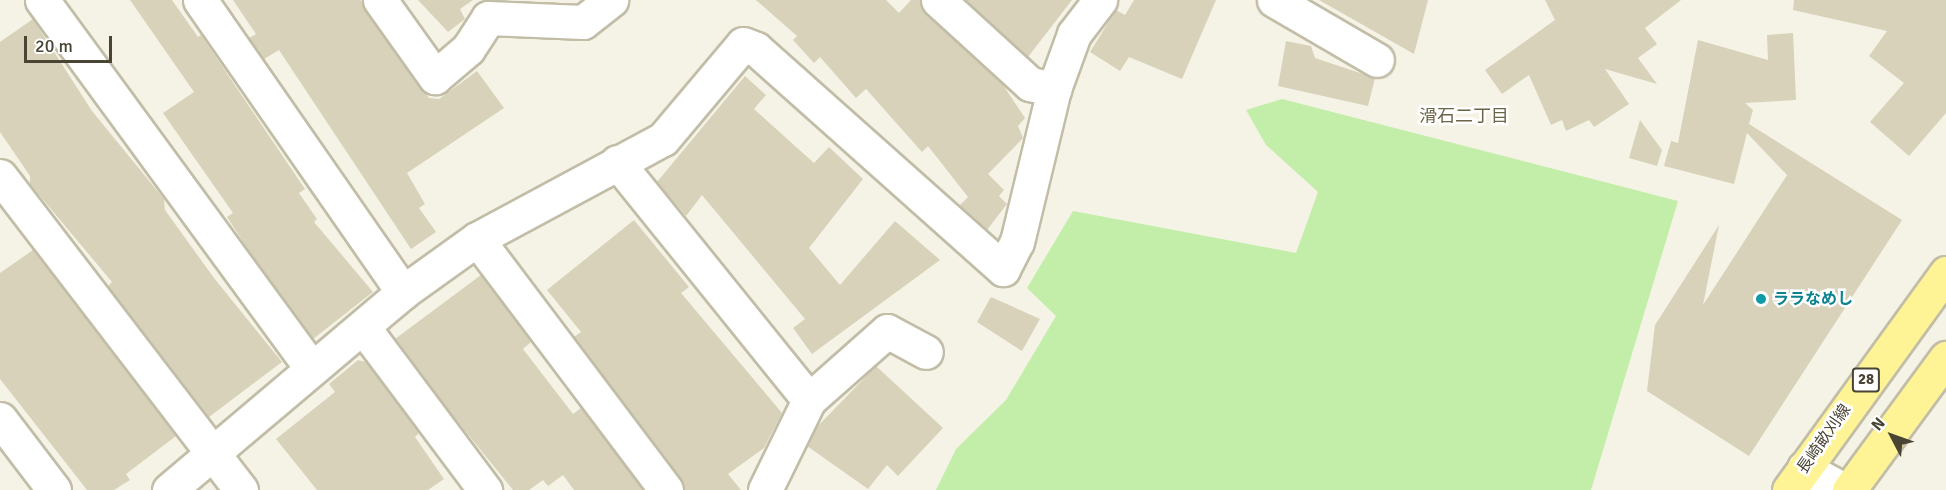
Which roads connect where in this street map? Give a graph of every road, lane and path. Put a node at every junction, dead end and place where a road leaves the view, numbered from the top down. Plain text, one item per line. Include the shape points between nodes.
1 (42, 0) edge
2 (200, 0) edge
3 (380, 0) edge
4 (611, 0) edge
5 (938, 0) edge
6 (1100, 0) edge
7 (1274, 0) edge
8 (482, 9) edge
9 (1377, 60) dead end
10 (1054, 89) junction
11 (617, 162) junction
12 (0, 176) edge
13 (477, 238) junction
14 (1946, 273) edge
15 (403, 292) junction
16 (363, 327) junction
17 (926, 352) dead end
18 (1946, 358) edge
19 (312, 369) junction
20 (809, 400) junction
21 (0, 419) edge
22 (214, 455) junction
23 (1796, 479) edge
24 (54, 490) edge
25 (169, 490) edge
26 (241, 490) edge
27 (485, 490) edge
28 (666, 490) edge
29 (765, 490) edge
30 (1844, 490) edge
31 (1849, 490) edge

1 - 19 street
2 - 15 street
3 - 8 street via 435,77 468,49
4 - 8 street via 583,22
5 - 10 street via 1030,84
6 - 10 street via 1074,34
7 - 9 street
10 - 11 street via 1017,243 1003,269 756,49 743,44 663,139
11 - 13 street
11 - 20 street
12 - 22 street
13 - 15 street
13 - 28 street
14 - 23 main road, 長崎畝刈線 / 28
15 - 16 street
16 - 19 street
16 - 27 street
17 - 20 street via 887,331
18 - 31 main road
19 - 22 street
20 - 29 street
21 - 24 street
22 - 25 street
22 - 26 street
23 - 30 street

